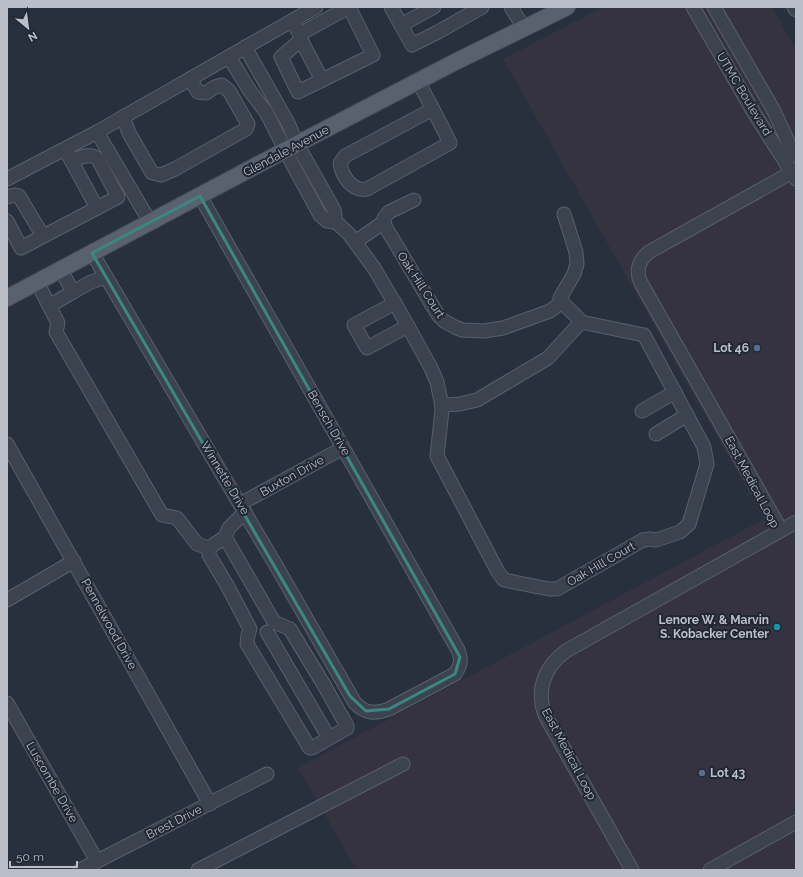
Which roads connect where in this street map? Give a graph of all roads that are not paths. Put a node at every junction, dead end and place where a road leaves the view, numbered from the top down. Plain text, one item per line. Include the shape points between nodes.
1 (316, 7) edge
2 (349, 7) edge
3 (391, 7) edge
4 (434, 7) edge
5 (482, 7) edge
6 (511, 7) edge
7 (567, 7) edge
8 (692, 7) edge
9 (714, 7) edge
10 (794, 7) edge
11 (796, 10) edge
12 (292, 21) junction
13 (401, 25) junction
14 (524, 28) junction
15 (730, 35) junction
16 (300, 37) junction
17 (714, 44) junction
18 (245, 48) junction
19 (229, 57) junction
20 (190, 79) junction
21 (322, 80) junction
22 (418, 81) junction
23 (433, 109) junction
24 (123, 118) junction
25 (98, 132) junction
26 (291, 148) junction
27 (68, 155) junction
28 (796, 156) edge
29 (795, 174) edge
30 (7, 179) edge
31 (200, 196) junction
32 (7, 197) edge
33 (414, 200) dead end
34 (97, 208) junction
35 (564, 214) dead end
36 (7, 221) edge
37 (150, 222) junction
38 (384, 222) junction
39 (43, 236) junction
40 (355, 242) junction
41 (92, 253) junction
42 (61, 270) junction
43 (106, 277) junction
44 (37, 282) junction
45 (73, 292) junction
46 (7, 298) edge
47 (562, 302) junction
48 (395, 303) junction
49 (49, 306) junction
50 (581, 322) junction
51 (408, 326) junction
52 (675, 392) junction
53 (442, 405) junction
54 (642, 410) dead end
55 (687, 415) junction
56 (656, 434) dead end
57 (7, 444) edge
58 (343, 448) junction
59 (243, 508) junction
60 (796, 522) edge
61 (781, 530) junction
62 (225, 537) junction
63 (209, 548) junction
64 (74, 561) junction
65 (7, 600) edge
66 (283, 626) junction
67 (267, 632) junction
68 (248, 637) junction
69 (7, 703) edge
70 (355, 703) joint
71 (329, 738) junction
72 (403, 764) dead end
73 (267, 774) dead end
74 (210, 804) junction
75 (796, 822) edge
76 (97, 861) junction
77 (80, 870) edge
78 (198, 870) edge
79 (632, 870) edge
80 (710, 870) edge

1 - 12 street
2 - 16 street
2 - 21 street via 373,55
3 - 13 street
4 - 13 street
5 - 13 street via 412,45
6 - 14 street
7 - 14 main road, Glendale Avenue
8 - 17 street, UTMC Boulevard
9 - 15 street, UTMC Boulevard
10 - 11 street
12 - 16 street
12 - 18 street
14 - 22 main road, Glendale Avenue
15 - 17 street
15 - 28 street, UTMC Boulevard via 774,111
16 - 21 street
16 - 21 street via 281,57 298,92
17 - 29 street, UTMC Boulevard via 760,124
18 - 19 street
18 - 26 street via 288,123
19 - 20 street
19 - 26 street
20 - 24 street
20 - 24 street via 198,92 206,93 222,85 226,88 248,124 246,129 162,175 152,174
22 - 23 street
22 - 26 main road, Glendale Avenue
23 - 23 street via 450,143 367,189 361,190 349,183 341,170 340,163 345,156
24 - 25 street
25 - 27 street
25 - 37 street
26 - 31 main road, Glendale Avenue
26 - 40 street, Oak Hill Court via 320,215 327,221 336,222
27 - 30 street
27 - 34 street
27 - 34 street via 93,156 98,159 118,197
29 - 61 street, East Medical Loop via 649,252 641,260 638,269 641,283
31 - 37 main road, Glendale Avenue
31 - 58 street, Bensch Drive
32 - 39 street via 19,196
33 - 38 street via 389,212
34 - 39 street
35 - 47 street via 576,252 577,264 560,298
36 - 39 street via 21,248
37 - 41 main road, Glendale Avenue
38 - 40 street
38 - 47 street, Oak Hill Court via 384,226 438,315 454,327 473,331 503,328 550,311
40 - 48 street, Oak Hill Court
41 - 42 main road, Glendale Avenue
41 - 43 street, Winnette Drive
42 - 44 main road, Glendale Avenue
42 - 45 street
43 - 45 street
43 - 59 street, Winnette Drive
44 - 46 main road, Glendale Avenue
44 - 49 street
45 - 49 street
47 - 50 street
48 - 51 street, Oak Hill Court
48 - 51 street via 354,325 367,348
49 - 63 street via 58,323 56,332 162,515 177,518 198,544
50 - 52 street, Oak Hill Court via 644,335
50 - 53 street via 548,358 477,400
51 - 53 street, Oak Hill Court via 431,368
52 - 54 street
52 - 55 street, Oak Hill Court
53 - 55 street, Oak Hill Court via 437,456 498,572 504,580 548,589 557,589 643,540 656,540 680,532 689,524 707,464 704,447
55 - 56 street
57 - 64 street, Pennelwood Drive
58 - 59 street, Buxton Drive
58 - 70 street, Bensch Drive via 458,650 461,661 455,674 389,709 372,713
59 - 62 street, Buxton Drive
59 - 70 street, Winnette Drive
60 - 61 street
61 - 79 street, East Medical Loop via 570,649 557,658 547,671 541,698 546,717
62 - 63 street
62 - 66 street via 274,622
63 - 68 street via 209,555 250,629
64 - 65 street
64 - 74 street, Pennelwood Drive
66 - 67 street
66 - 71 street via 290,629 347,726
67 - 68 street
67 - 71 street
68 - 71 street via 247,644 310,748
69 - 76 street, Luscombe Drive
72 - 78 street
73 - 74 street, Brest Drive
74 - 76 street, Brest Drive
75 - 80 street
76 - 77 street, Brest Drive

